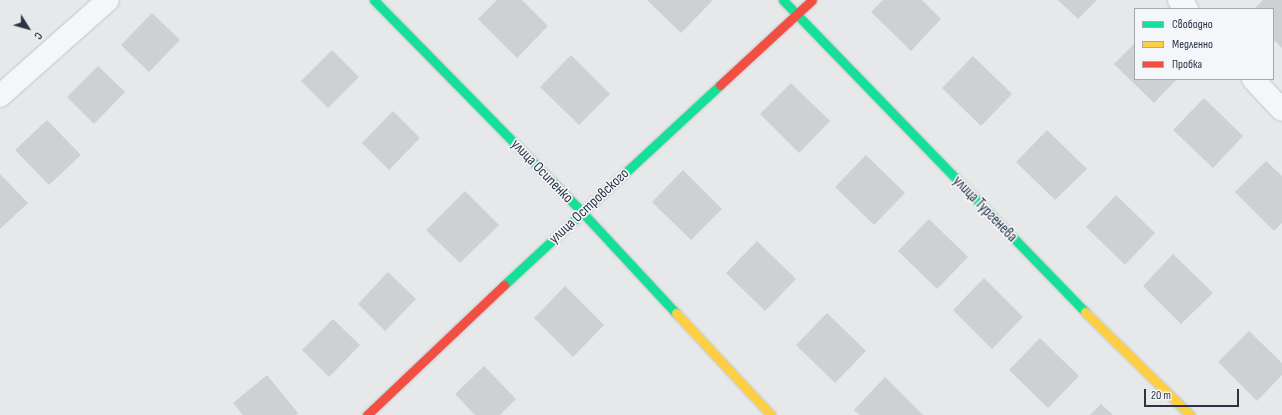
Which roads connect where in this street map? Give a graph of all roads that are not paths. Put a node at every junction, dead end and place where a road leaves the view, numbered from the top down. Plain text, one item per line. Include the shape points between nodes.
1 (108, 0) edge
2 (374, 0) edge
3 (783, 0) edge
4 (812, 0) edge
5 (1179, 0) edge
6 (1186, 8) edge
7 (797, 14) junction
8 (1254, 80) edge
9 (0, 96) edge
10 (1282, 110) edge
11 (582, 212) junction
12 (367, 415) edge
13 (771, 415) edge
14 (1190, 415) edge

1 - 9 street
2 - 11 street, улица Осипенко
3 - 7 street, улица Тургенева
4 - 7 street, улица Островского
5 - 6 street
7 - 11 street, улица Островского
7 - 14 street, улица Тургенева via 1038,265
8 - 10 street
11 - 12 street, улица Островского
11 - 13 street, улица Осипенко

